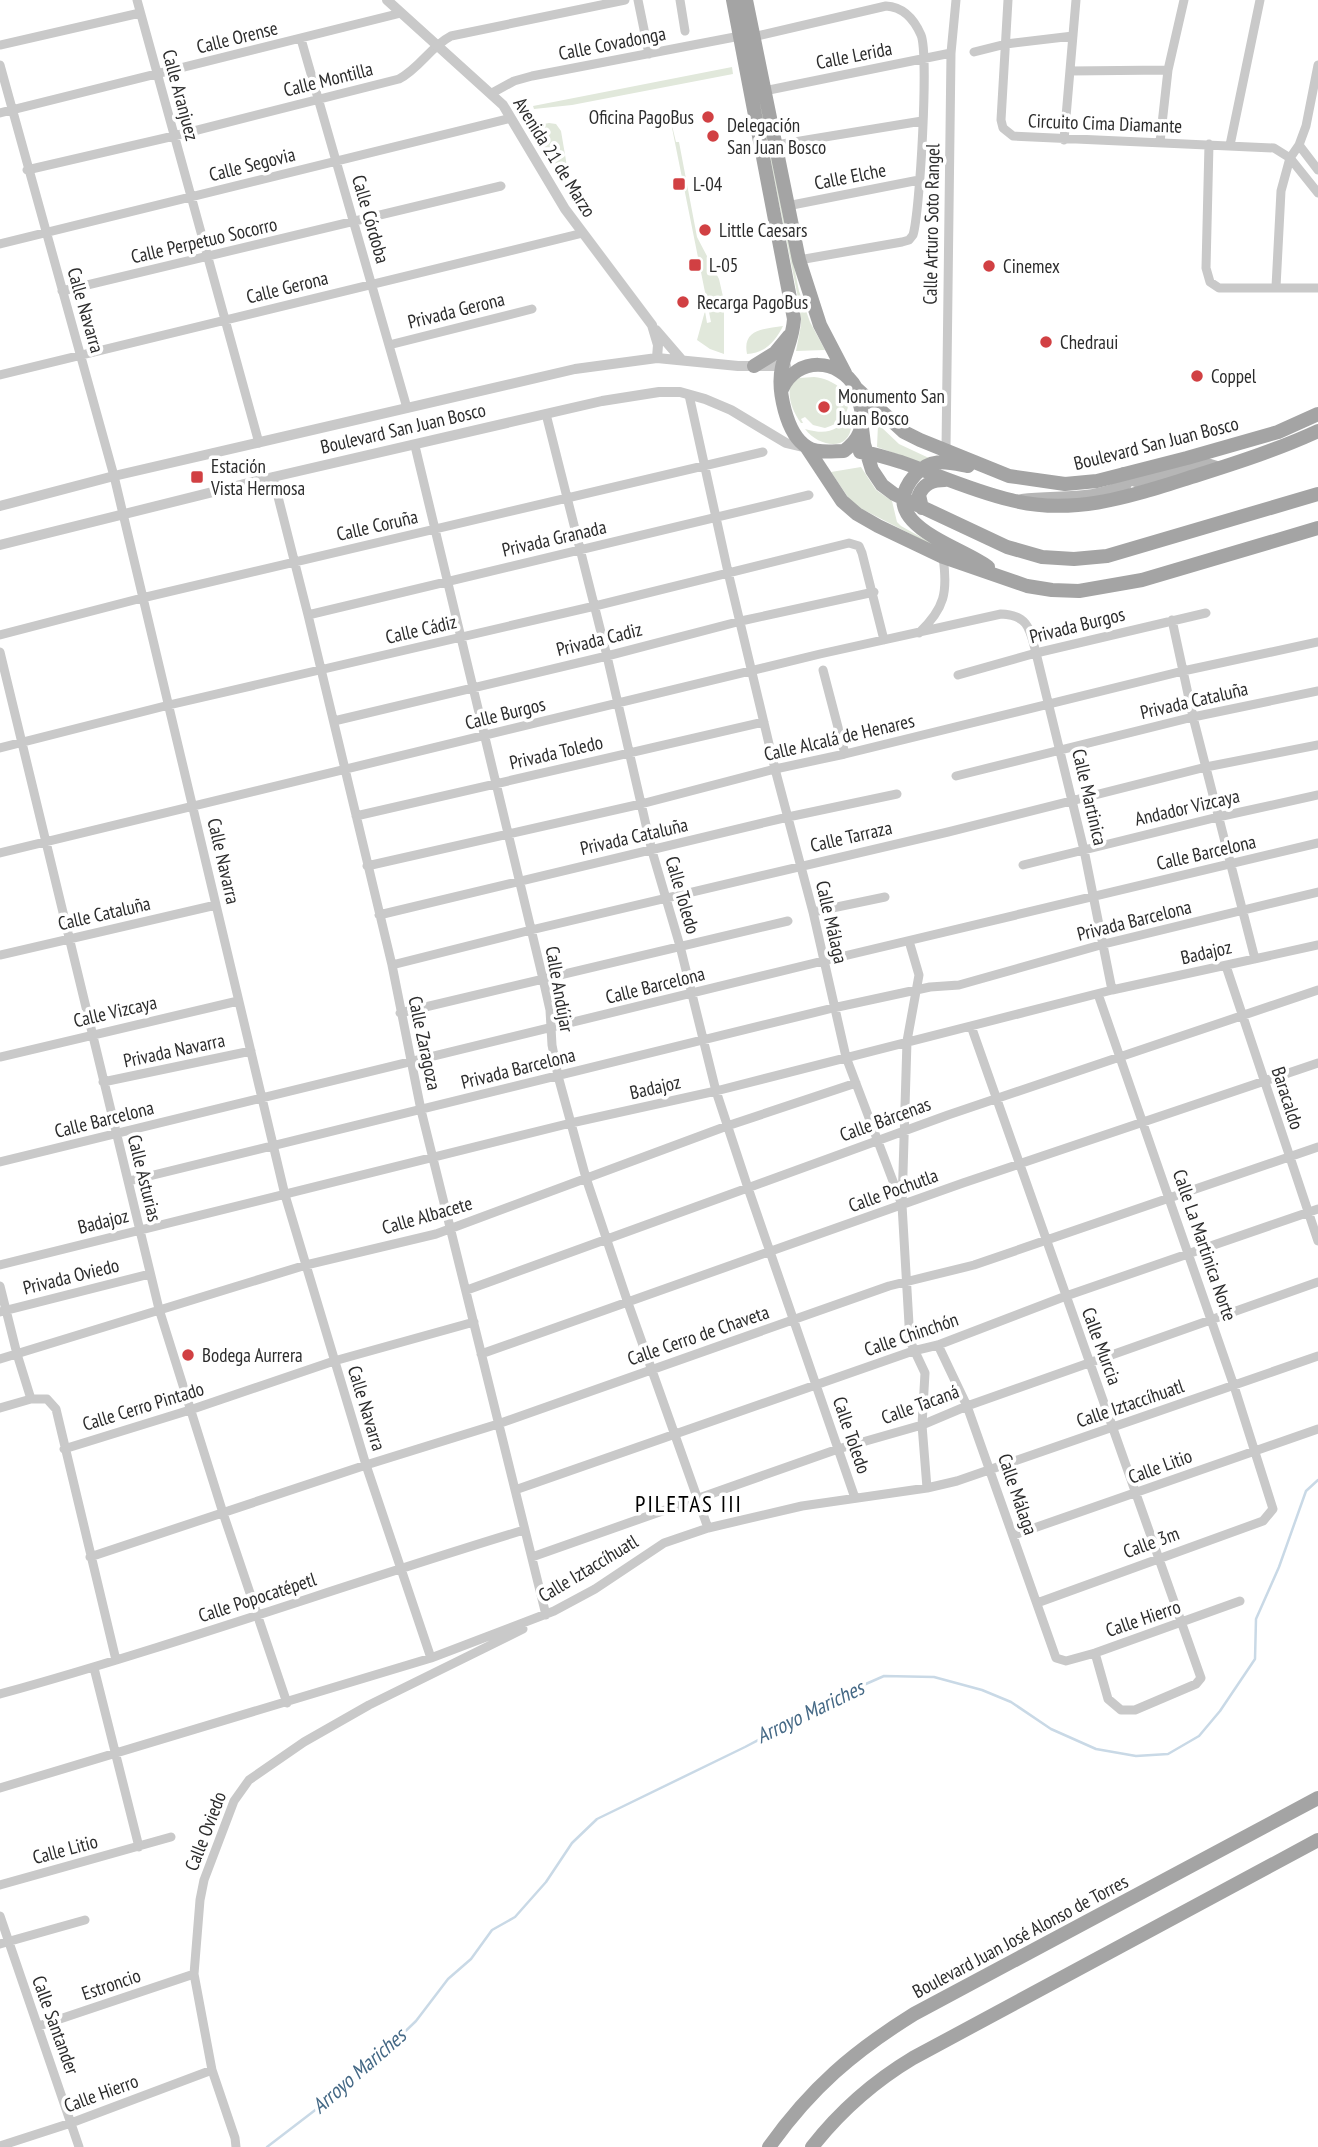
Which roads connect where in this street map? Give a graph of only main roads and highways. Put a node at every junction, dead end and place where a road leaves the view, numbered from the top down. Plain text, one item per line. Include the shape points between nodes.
1 (733, 0) edge
2 (746, 0) edge
3 (747, 36) junction
4 (793, 330) junction
5 (754, 366) road end
6 (845, 373) junction
7 (782, 389) junction
8 (857, 389) junction
9 (1318, 414) edge
10 (862, 427) junction
11 (1318, 431) edge
12 (807, 448) junction
13 (844, 451) junction
14 (866, 452) junction
15 (987, 467) junction
16 (1220, 468) junction
17 (921, 469) junction
18 (1127, 474) junction
19 (950, 480) junction
20 (1318, 494) edge
21 (903, 499) junction
22 (1015, 501) junction
23 (922, 508) junction
24 (1318, 528) edge
25 (1002, 578) junction
26 (1318, 1798) edge
27 (1318, 1840) edge
28 (769, 2147) edge
29 (812, 2147) edge

1 - 3 main road
2 - 3 main road
3 - 4 main road
3 - 6 main road via 764,91 799,260 820,325
4 - 5 main road via 775,353
4 - 7 main road via 782,365
6 - 7 main road via 823,365 800,368
6 - 8 main road
7 - 12 main road via 788,422
8 - 10 main road
8 - 15 main road, Boulevard San Juan Bosco via 904,432
9 - 18 main road, Boulevard San Juan Bosco via 1278,432
10 - 13 main road
10 - 14 main road
11 - 16 main road, Boulevard San Juan Bosco
12 - 13 main road
12 - 25 main road via 842,501 857,514 943,557
13 - 14 main road, Boulevard San Juan Bosco
14 - 17 main road, Boulevard San Juan Bosco
14 - 21 main road via 882,485
15 - 17 main road via 934,461
15 - 18 main road, Boulevard San Juan Bosco via 1009,476 1065,484
16 - 18 main road via 1207,464 1142,481
16 - 22 main road, Boulevard San Juan Bosco via 1107,501 1056,508
17 - 19 main road, Boulevard San Juan Bosco
17 - 21 main road
18 - 22 main road via 1122,486 1105,492
19 - 22 main road, Boulevard San Juan Bosco
19 - 23 main road via 934,480 925,486 919,495
20 - 23 main road via 1107,556 1074,559 1042,557 1007,547
21 - 23 main road
21 - 25 main road via 912,523
24 - 25 main road via 1105,588 1052,590
26 - 28 main road, Boulevard Juan José Alonso de Torres via 879,2036 825,2080
27 - 29 main road via 888,2073 848,2104

